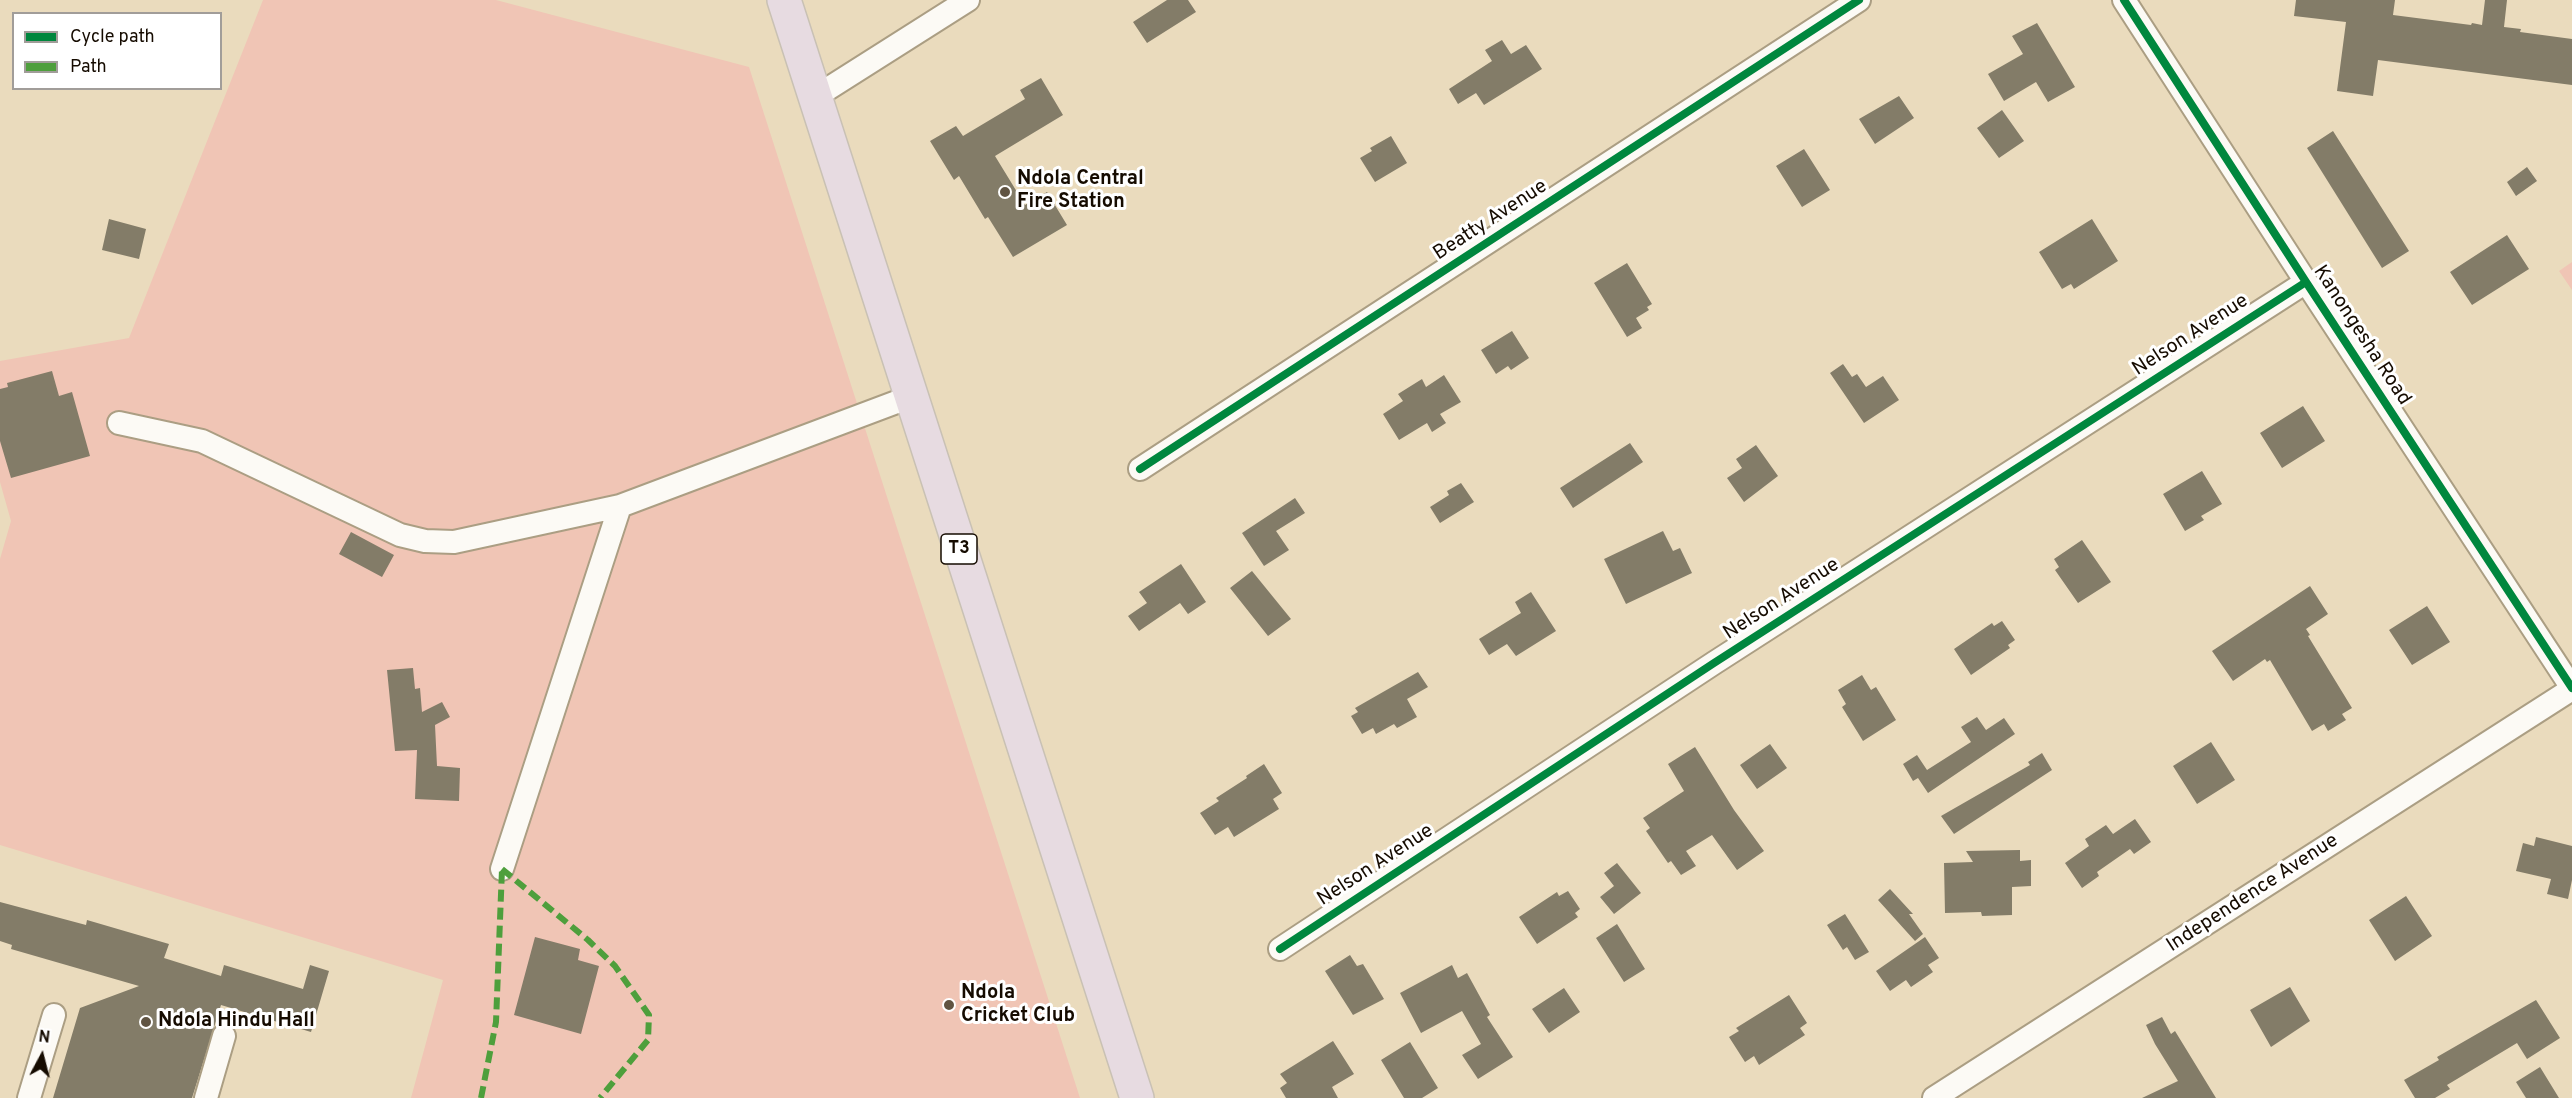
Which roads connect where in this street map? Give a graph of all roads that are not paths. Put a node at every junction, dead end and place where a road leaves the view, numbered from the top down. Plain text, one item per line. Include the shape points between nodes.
1 (784, 0) edge
2 (968, 0) edge
3 (1859, 0) edge
4 (2125, 0) edge
5 (815, 97) junction
6 (2306, 282) junction
7 (910, 398) junction
8 (119, 423) dead end
9 (1140, 469) dead end
10 (620, 506) junction
11 (2572, 688) edge
12 (502, 869) dead end
13 (1280, 950) dead end
14 (54, 1015) dead end
15 (224, 1036) dead end
16 (29, 1098) edge
17 (206, 1098) edge
18 (1137, 1098) edge
19 (1934, 1098) edge

1 - 5 highway, T3
2 - 5 street
3 - 9 street, Beatty Avenue
4 - 6 street, Kanongesha Road
5 - 7 highway, T3
6 - 11 street, Kanongesha Road
6 - 13 street, Nelson Avenue via 1734,650
7 - 10 street
7 - 18 highway, T3
8 - 10 street via 226,450 373,524 425,541 454,542
10 - 12 street
11 - 19 street, Independence Avenue
14 - 16 street
15 - 17 street

